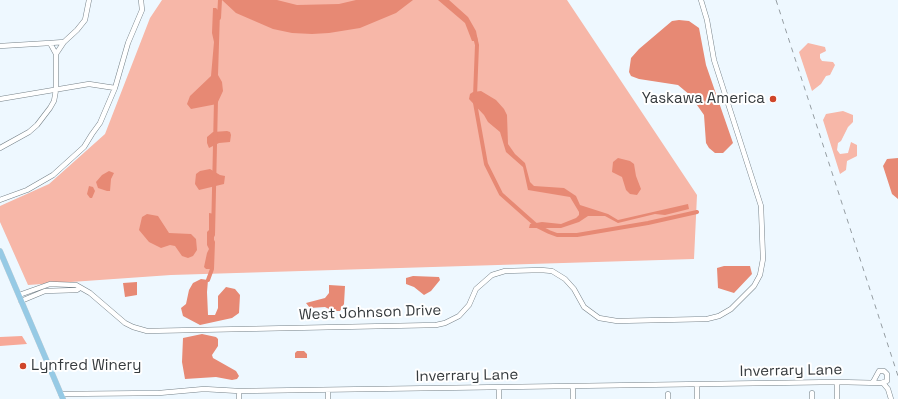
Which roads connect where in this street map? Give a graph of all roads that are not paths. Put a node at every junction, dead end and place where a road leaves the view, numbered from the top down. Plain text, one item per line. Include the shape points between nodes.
1 (89, 0) edge
2 (141, 0) edge
3 (700, 0) edge
4 (64, 42) junction
5 (50, 44) junction
6 (0, 46) edge
7 (56, 54) junction
8 (115, 88) junction
9 (56, 90) junction
10 (0, 99) edge
11 (0, 148) edge
12 (0, 200) edge
13 (0, 251) edge
14 (20, 298) junction
15 (837, 382) junction
16 (873, 382) junction
17 (883, 383) junction
18 (697, 385) junction
19 (574, 386) junction
20 (499, 388) junction
21 (328, 390) junction
22 (239, 392) junction
23 (159, 393) junction
24 (812, 393) dead end
25 (62, 396) edge
26 (159, 399) edge
27 (239, 399) edge
28 (328, 399) edge
29 (499, 399) edge
30 (574, 399) edge
31 (697, 399) edge
32 (812, 399) edge
33 (837, 399) edge
34 (891, 399) edge

1 - 4 street via 85,20
2 - 8 street via 142,10 128,43
3 - 14 street, West Johnson Drive via 706,15 714,60 761,206 763,259 760,275 754,286 731,309 719,316 707,319 618,321 599,318 586,310 570,284 559,274 546,270 505,271 487,278 476,290 466,310 458,318 441,325 147,331 132,327 90,293 73,284 53,283 38,287
4 - 5 street
4 - 7 street
5 - 6 street
5 - 7 street
7 - 9 street
8 - 9 street via 93,84
8 - 12 street via 100,123 84,147 68,163 33,187
9 - 10 street
9 - 11 street via 54,101 37,125 20,138
13 - 14 main road
14 - 25 main road
15 - 16 street, Inverrary Lane
15 - 18 street, Inverrary Lane
15 - 33 street
16 - 17 street, Inverrary Lane
16 - 17 street via 877,372 882,371 886,372 888,377
17 - 34 street
18 - 19 street, Inverrary Lane
18 - 31 street
19 - 20 street, Inverrary Lane
19 - 30 street
20 - 21 street, Inverrary Lane
20 - 29 street
21 - 22 street, Inverrary Lane
21 - 28 street
22 - 23 street, Inverrary Lane via 204,389
22 - 27 street
23 - 25 street, Inverrary Lane
23 - 26 street
24 - 32 street

